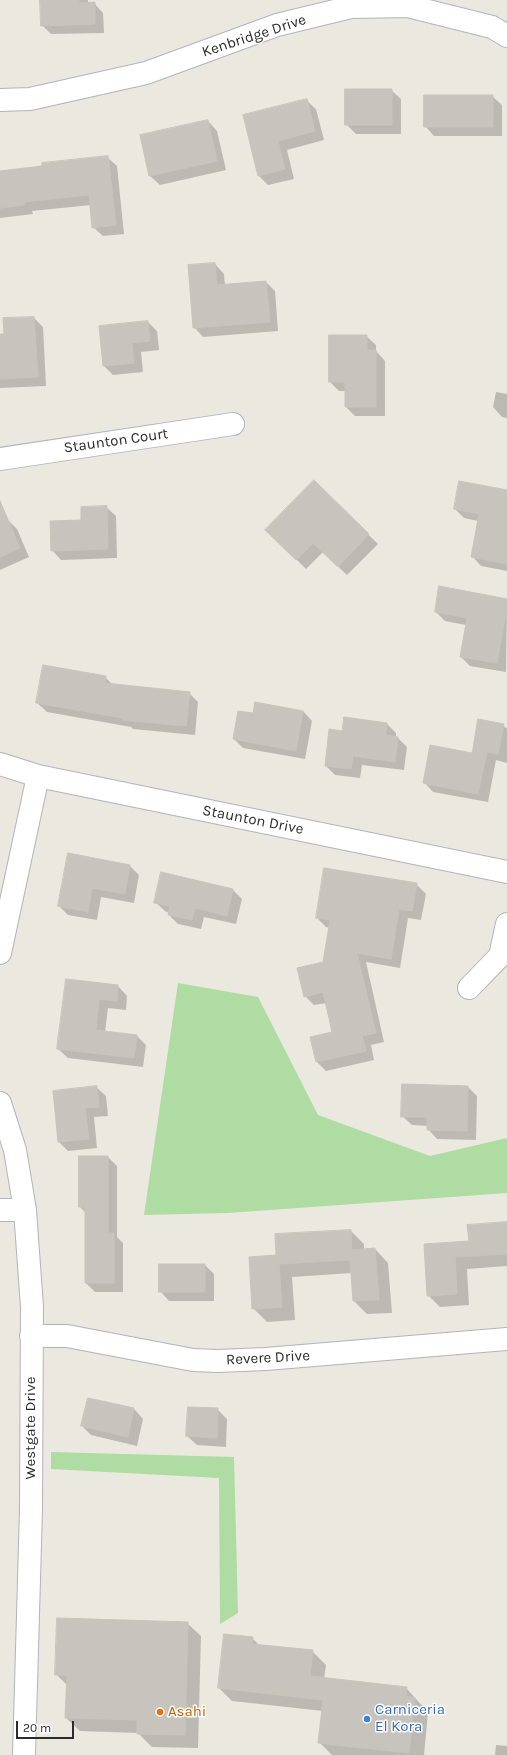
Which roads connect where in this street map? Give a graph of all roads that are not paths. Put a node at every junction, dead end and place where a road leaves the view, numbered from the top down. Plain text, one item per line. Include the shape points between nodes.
1 (507, 36) edge
2 (0, 100) edge
3 (233, 424) dead end
4 (0, 459) edge
5 (0, 764) edge
6 (38, 776) junction
7 (507, 872) edge
8 (507, 924) edge
9 (0, 953) edge
10 (468, 988) dead end
11 (0, 1104) edge
12 (0, 1210) edge
13 (25, 1210) junction
14 (31, 1336) junction
15 (507, 1339) edge
16 (24, 1755) edge

1 - 2 street, Kenbridge Drive via 492,27 408,6 351,7 277,25 146,74 30,99
3 - 4 street, Staunton Court
5 - 6 street, Staunton Drive
6 - 7 street, Staunton Drive
6 - 9 street
8 - 10 street via 500,956
11 - 13 street, Westgate Drive via 15,1150
12 - 13 street
13 - 14 street, Westgate Drive via 32,1307
14 - 15 street, Revere Drive via 67,1336 193,1360 217,1361
14 - 16 street, Westgate Drive via 31,1509

